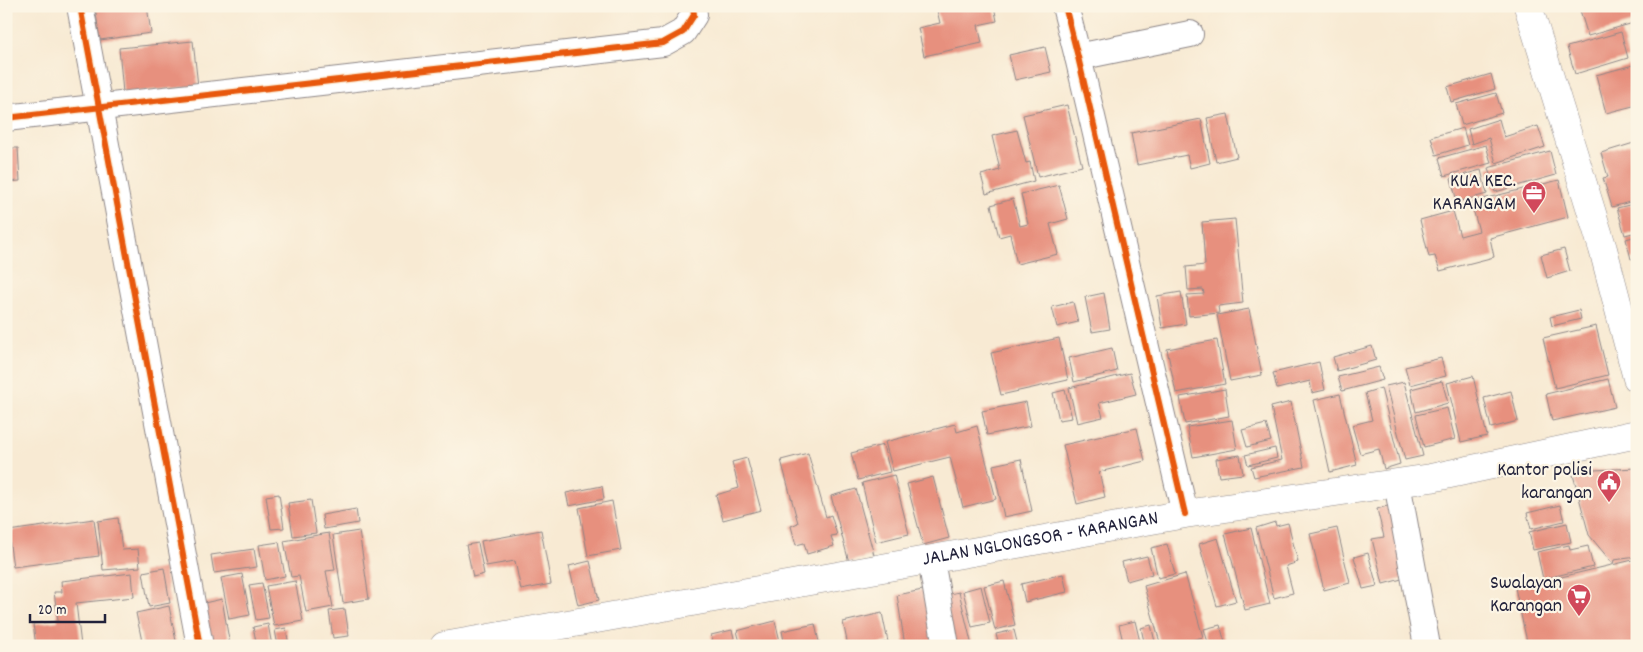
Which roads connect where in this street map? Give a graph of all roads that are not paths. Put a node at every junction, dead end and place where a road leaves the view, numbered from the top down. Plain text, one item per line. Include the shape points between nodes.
1 (80, 6) edge
2 (693, 6) edge
3 (1064, 6) edge
4 (1528, 6) edge
5 (1190, 34) dead end
6 (1078, 57) junction
7 (98, 108) junction
8 (6, 118) edge
9 (1634, 369) edge
10 (1637, 434) edge
11 (1397, 483) junction
12 (1185, 514) junction
13 (931, 560) junction
14 (506, 640) edge
15 (200, 646) edge
16 (444, 646) edge
17 (946, 646) edge
18 (1427, 646) edge

1 - 7 street
2 - 7 street via 694,15 683,32 663,43
3 - 6 street
4 - 9 highway via 1604,249
5 - 6 street
6 - 12 street
7 - 8 street
7 - 15 street
10 - 11 highway, JALAN NGLONGSOR - KARANGAN
11 - 12 highway, JALAN NGLONGSOR - KARANGAN
11 - 18 street
12 - 13 highway, JALAN NGLONGSOR - KARANGAN
13 - 14 highway, JALAN NGLONGSOR - KARANGAN
13 - 17 street
14 - 16 highway, JALAN NGLONGSOR - KARANGAN

